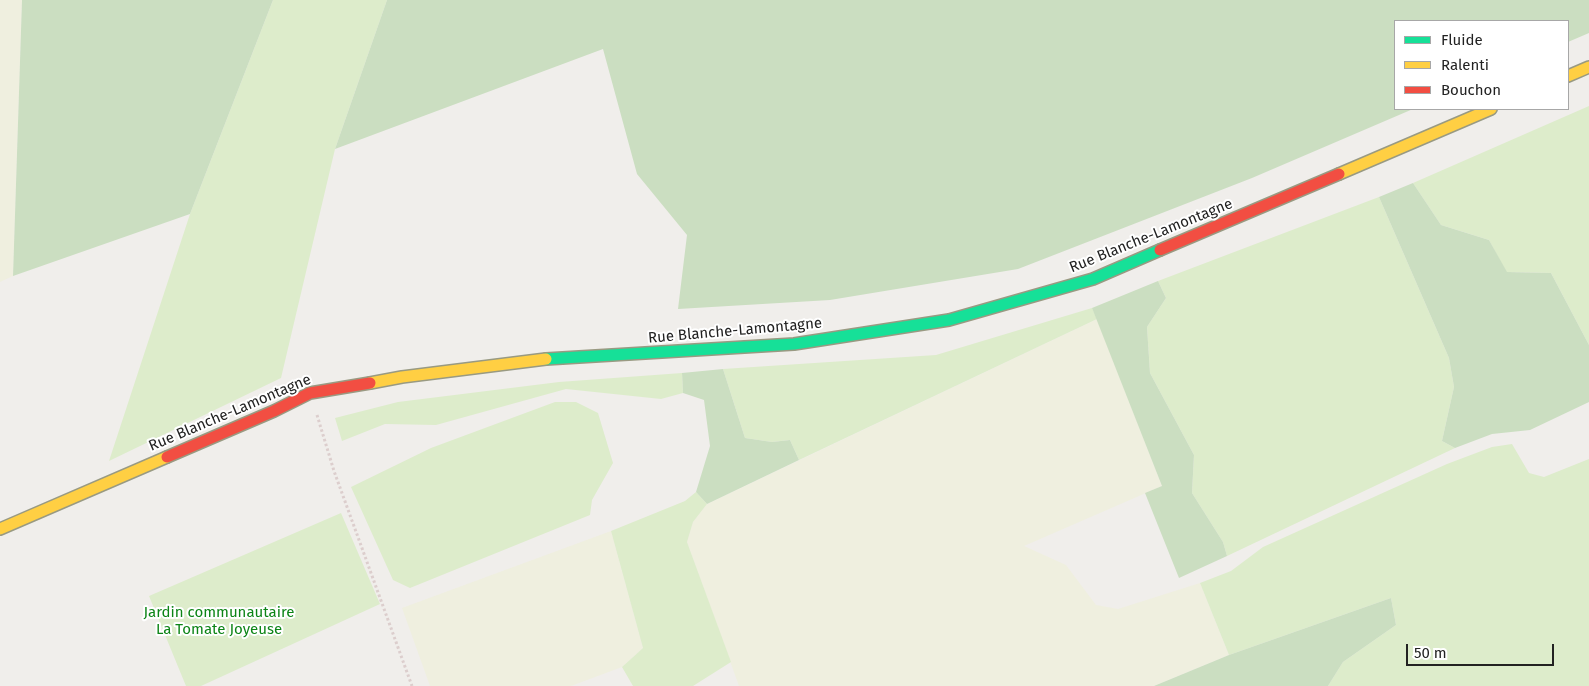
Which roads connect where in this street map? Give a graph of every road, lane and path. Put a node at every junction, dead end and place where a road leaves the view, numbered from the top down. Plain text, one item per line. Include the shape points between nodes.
1 (1589, 67) edge
2 (1569, 76) edge
3 (1489, 110) edge
4 (310, 394) junction
5 (0, 529) edge
6 (412, 686) edge

1 - 2 street
3 - 4 street, Rue Blanche-Lamontagne via 1093,278 949,320 794,344 536,360 402,376
4 - 5 street, Rue Blanche-Lamontagne
4 - 6 path via 334,471

